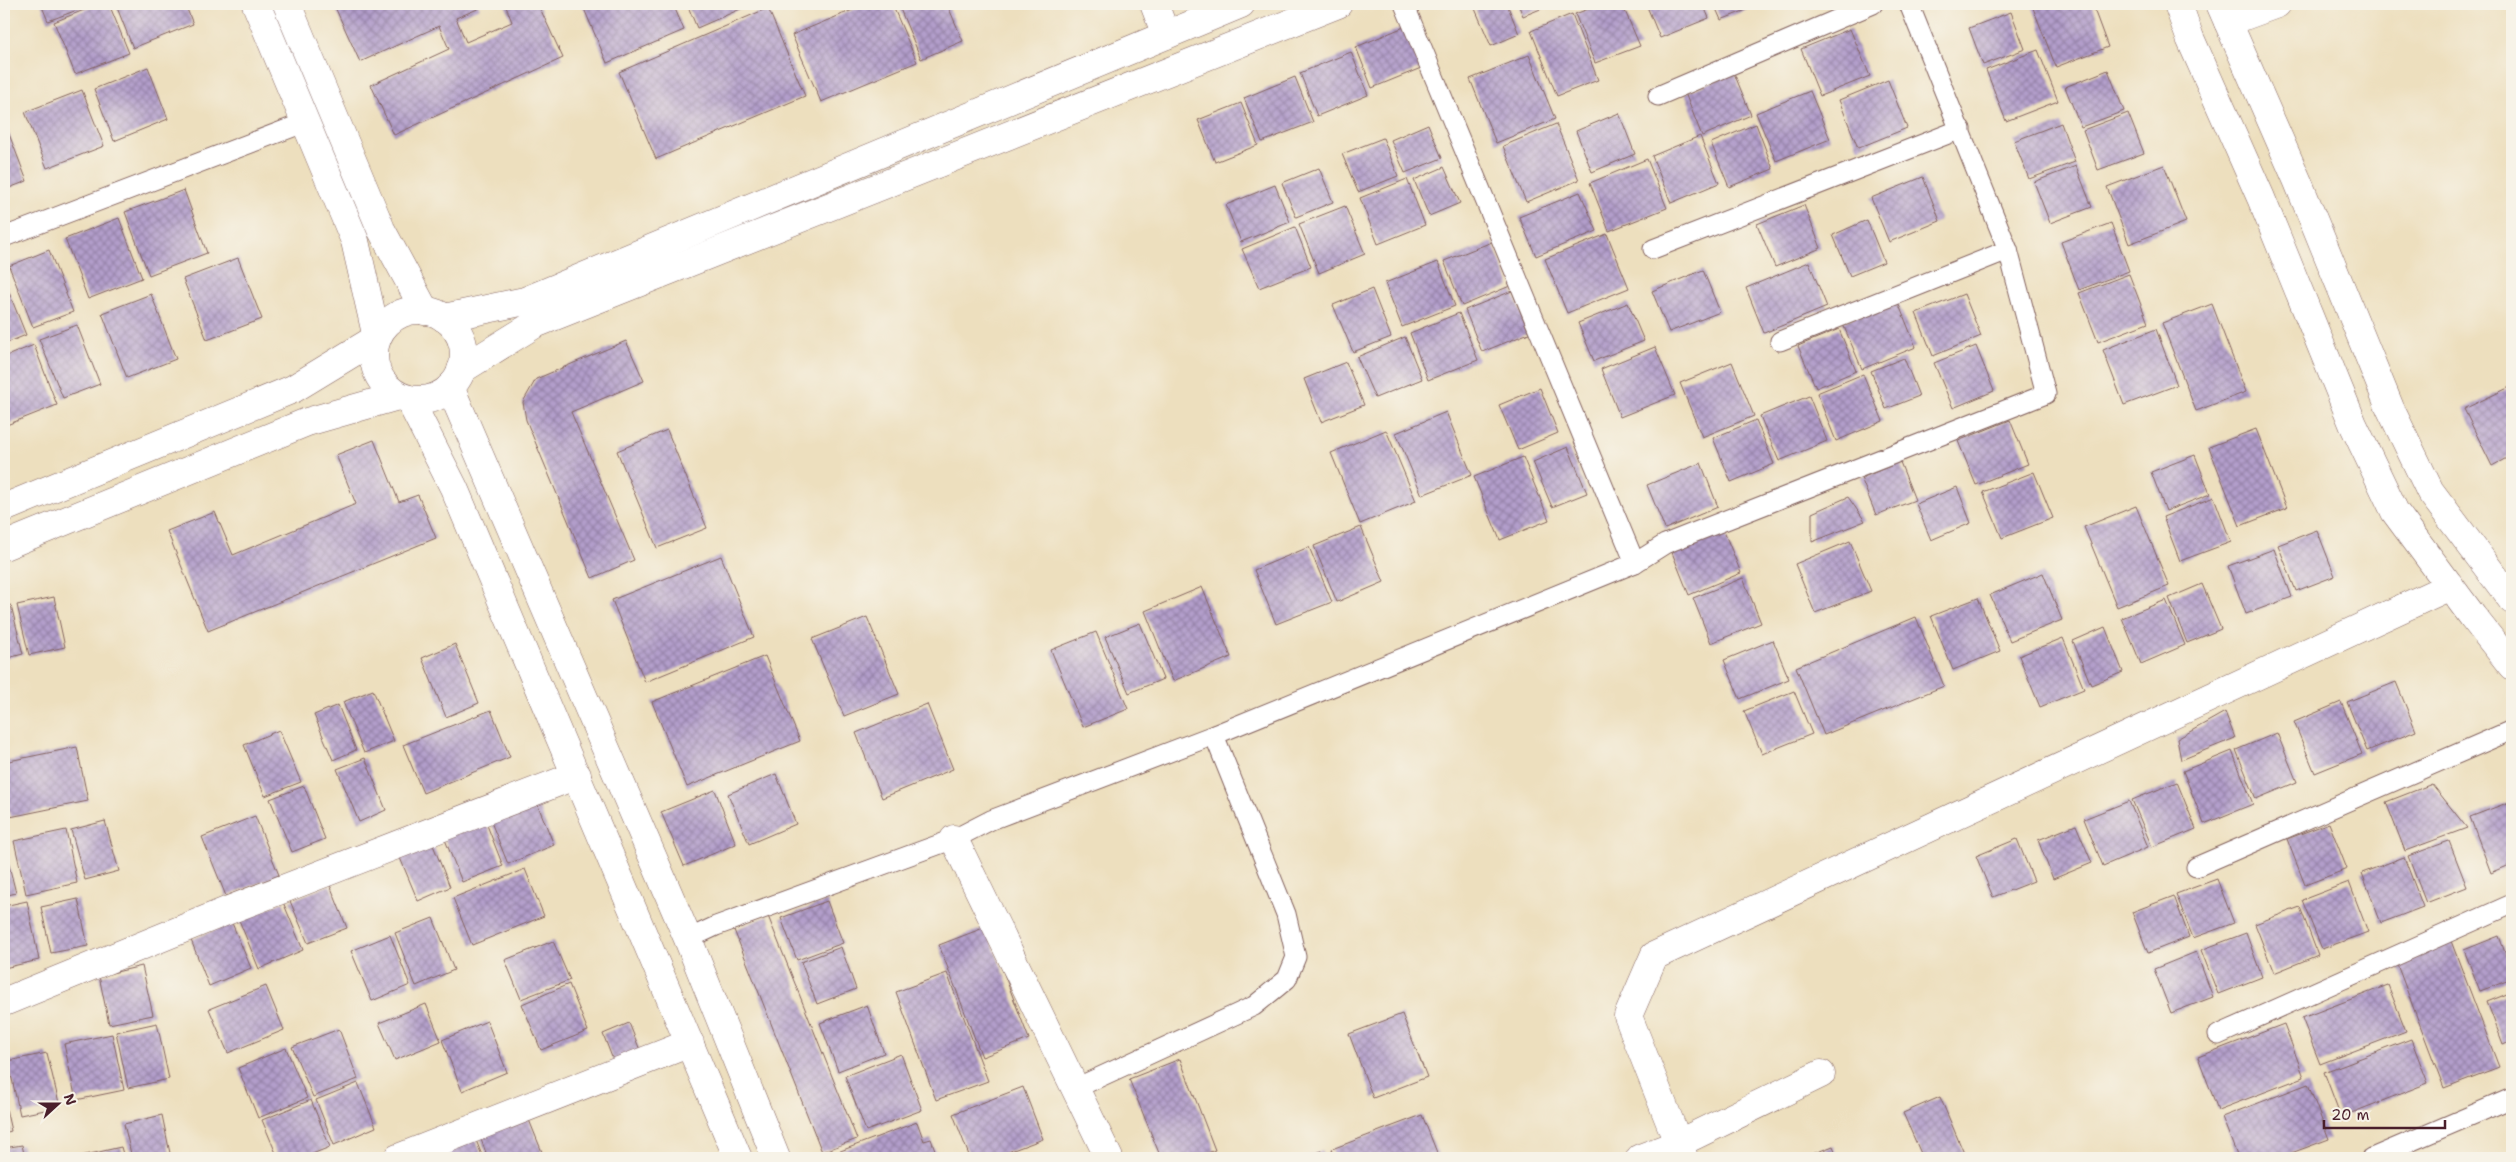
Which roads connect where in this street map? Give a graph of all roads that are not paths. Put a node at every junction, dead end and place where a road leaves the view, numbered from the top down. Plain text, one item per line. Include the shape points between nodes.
1 (256, 4) edge
2 (287, 4) edge
3 (1154, 4) edge
4 (1241, 4) edge
5 (1338, 4) edge
6 (1404, 4) edge
7 (1874, 4) edge
8 (1909, 4) edge
9 (2178, 4) edge
10 (2277, 4) edge
11 (2224, 13) edge
12 (1166, 35) junction
13 (1658, 96) dead end
14 (306, 122) junction
15 (1961, 129) junction
16 (4, 237) edge
17 (1653, 249) dead end
18 (2008, 250) junction
19 (434, 315) junction
20 (377, 338) junction
21 (1780, 341) dead end
22 (456, 379) junction
23 (403, 398) junction
24 (4, 508) edge
25 (4, 546) edge
26 (1635, 562) junction
27 (2450, 586) junction
28 (2510, 593) edge
29 (2512, 666) edge
30 (2512, 730) edge
31 (1214, 735) junction
32 (577, 775) junction
33 (954, 839) junction
34 (2196, 867) dead end
35 (2512, 904) edge
36 (688, 939) junction
37 (4, 1002) edge
38 (2218, 1035) dead end
39 (690, 1043) junction
40 (1821, 1074) dead end
41 (1076, 1088) junction
42 (2512, 1098) edge
43 (1680, 1151) edge
44 (398, 1158) edge
45 (738, 1158) edge
46 (776, 1158) edge
47 (1109, 1158) edge
48 (1640, 1158) edge
49 (2372, 1158) edge

1 - 14 street
2 - 19 street via 381,230
3 - 12 street
4 - 12 street
5 - 22 street via 535,324
6 - 26 lane
7 - 13 lane
8 - 15 lane
9 - 27 street via 2353,424 2395,512
10 - 11 street
11 - 28 street via 2398,425 2430,491
12 - 19 street via 525,301
14 - 16 lane
14 - 20 street via 355,241
15 - 17 lane
15 - 18 lane
18 - 21 lane
18 - 26 lane via 2046,394 1665,544
19 - 20 street via 410,311 397,315
19 - 22 street via 455,329 462,343 464,355
20 - 23 street via 376,371 386,386
20 - 24 street via 293,389
22 - 23 street via 431,398
22 - 36 street
23 - 25 street via 307,422
23 - 32 street via 454,488
26 - 31 lane
27 - 29 street
27 - 43 street via 1654,956 1628,1016
30 - 34 lane
31 - 33 lane via 991,820
31 - 41 lane via 1286,914 1296,957 1286,979 1254,1006
32 - 37 street via 229,910
32 - 39 street
33 - 36 lane
33 - 41 street
35 - 38 lane
36 - 46 street
39 - 44 street
39 - 45 street
40 - 43 street
41 - 47 street
42 - 49 lane
43 - 48 street

